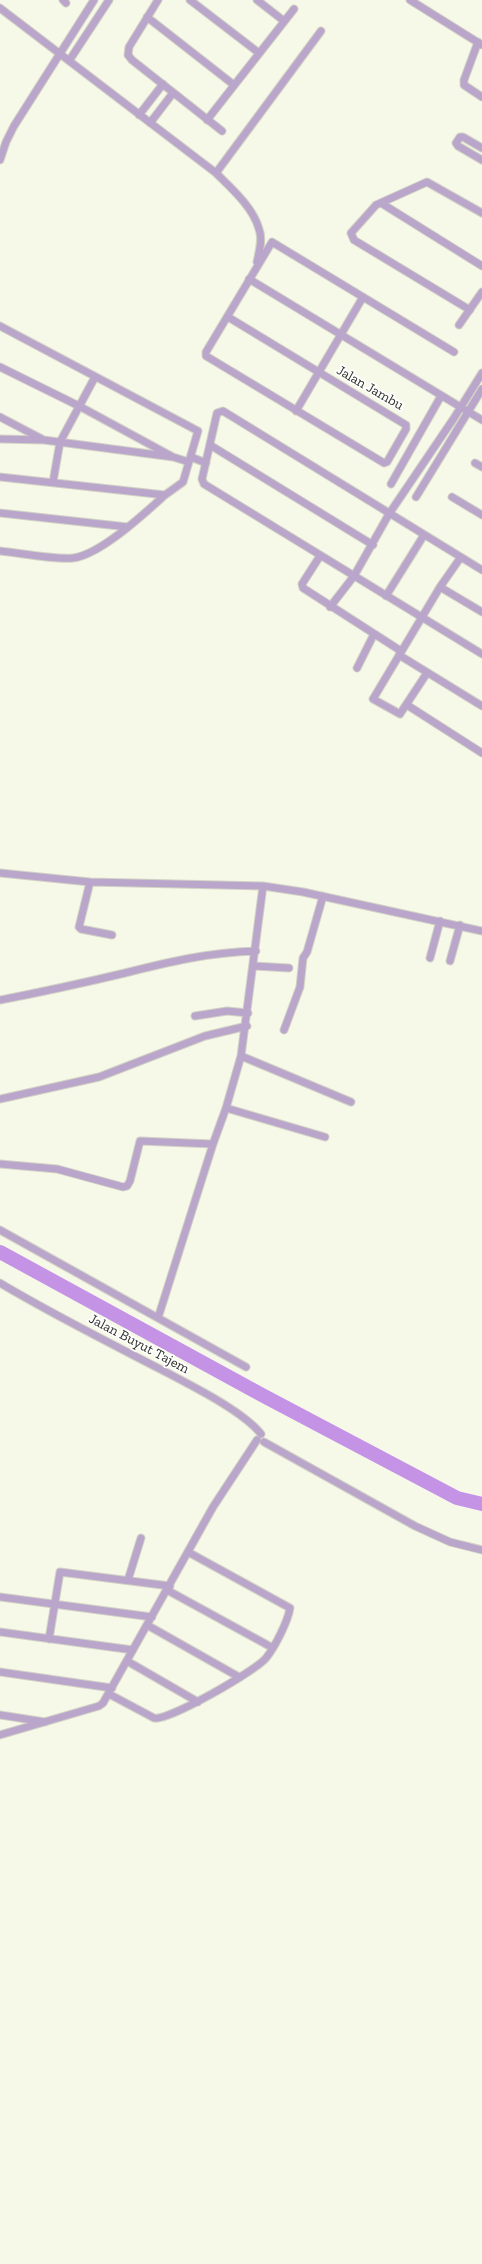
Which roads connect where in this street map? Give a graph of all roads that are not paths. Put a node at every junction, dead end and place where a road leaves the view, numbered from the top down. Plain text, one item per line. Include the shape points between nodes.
1 (94, 0) edge
2 (109, 0) edge
3 (158, 0) edge
4 (190, 0) edge
5 (257, 0) edge
6 (410, 0) edge
7 (0, 8) edge
8 (294, 9) dead end
9 (147, 18) junction
10 (284, 21) junction
11 (321, 31) dead end
12 (480, 43) edge
13 (259, 53) junction
14 (59, 54) junction
15 (69, 62) junction
16 (163, 84) junction
17 (234, 85) junction
18 (173, 92) junction
19 (482, 97) edge
20 (139, 115) junction
21 (207, 120) junction
22 (150, 123) junction
23 (222, 131) dead end
24 (482, 148) edge
25 (0, 160) edge
26 (482, 160) edge
27 (216, 172) junction
28 (381, 203) junction
29 (482, 213) edge
30 (482, 266) edge
31 (257, 267) junction
32 (249, 279) junction
33 (482, 292) edge
34 (363, 297) junction
35 (470, 310) junction
36 (228, 317) junction
37 (0, 326) edge
38 (459, 326) dead end
39 (340, 334) junction
40 (454, 352) dead end
41 (0, 367) edge
42 (320, 373) junction
43 (482, 373) edge
44 (95, 378) junction
45 (482, 389) edge
46 (441, 396) junction
47 (79, 406) junction
48 (461, 408) junction
49 (296, 411) junction
50 (469, 412) junction
51 (0, 417) edge
52 (482, 420) edge
53 (0, 438) edge
54 (44, 440) junction
55 (60, 442) junction
56 (210, 445) junction
57 (174, 457) junction
58 (196, 460) junction
59 (475, 463) dead end
60 (482, 467) edge
61 (0, 477) edge
62 (53, 482) junction
63 (391, 484) dead end
64 (165, 495) junction
65 (416, 497) dead end
66 (452, 497) dead end
67 (0, 513) edge
68 (389, 514) junction
69 (482, 515) edge
70 (128, 527) junction
71 (424, 535) junction
72 (373, 544) junction
73 (0, 551) edge
74 (320, 556) junction
75 (461, 557) junction
76 (482, 570) edge
77 (354, 576) junction
78 (440, 587) junction
79 (386, 596) junction
80 (330, 607) junction
81 (482, 612) edge
82 (422, 617) junction
83 (374, 634) junction
84 (400, 653) junction
85 (482, 654) edge
86 (357, 668) dead end
87 (426, 673) junction
88 (407, 705) junction
89 (482, 706) edge
90 (482, 743) edge
91 (480, 752) edge
92 (0, 873) edge
93 (90, 882) junction
94 (263, 886) junction
95 (323, 896) junction
96 (440, 921) junction
97 (460, 925) junction
98 (482, 931) edge
99 (112, 935) dead end
100 (256, 951) junction
101 (430, 958) dead end
102 (450, 961) dead end
103 (254, 966) junction
104 (289, 968) dead end
105 (0, 1000) edge
106 (248, 1013) junction
107 (195, 1016) dead end
108 (247, 1026) junction
109 (284, 1030) dead end
110 (241, 1056) junction
111 (0, 1099) edge
112 (351, 1102) dead end
113 (226, 1108) junction
114 (325, 1137) dead end
115 (213, 1144) junction
116 (0, 1164) edge
117 (0, 1230) edge
118 (0, 1283) edge
119 (158, 1318) junction
120 (246, 1367) dead end
121 (261, 1439) junction
122 (141, 1538) dead end
123 (482, 1550) edge
124 (188, 1552) junction
125 (128, 1580) junction
126 (168, 1588) junction
127 (0, 1597) edge
128 (53, 1604) junction
129 (152, 1617) junction
130 (147, 1625) junction
131 (0, 1632) edge
132 (49, 1639) junction
133 (273, 1648) junction
134 (133, 1650) junction
135 (127, 1661) junction
136 (0, 1672) edge
137 (239, 1677) junction
138 (111, 1691) junction
139 (198, 1702) junction
140 (0, 1715) edge
141 (48, 1722) junction
142 (0, 1735) edge

1 - 14 street
2 - 15 street
3 - 9 street
4 - 13 street
5 - 10 street
6 - 12 street
7 - 14 street
8 - 10 street
9 - 16 street via 129,47 128,55
9 - 17 street
10 - 13 street
11 - 27 street
12 - 19 street via 464,85
13 - 17 street
14 - 15 street
14 - 25 street via 6,142
15 - 20 street
16 - 18 street
16 - 20 street
17 - 21 street
18 - 21 street
18 - 22 street
20 - 22 street
21 - 23 street
22 - 27 street
24 - 26 street via 463,137 456,143
27 - 31 street via 237,195 260,229
28 - 29 street via 427,182
28 - 30 street
28 - 35 street via 370,210 351,237
31 - 32 street
31 - 34 street via 272,242
32 - 36 street
32 - 39 street
33 - 35 street
34 - 39 street
34 - 40 street
35 - 38 street
36 - 42 street, Jalan Jambu
36 - 49 street via 206,356
37 - 44 street
39 - 42 street
39 - 46 street
41 - 47 street
42 - 49 street
42 - 49 street, Jalan Jambu via 404,423 407,427 387,462 384,463
43 - 48 street
44 - 47 street
44 - 58 street via 197,430
45 - 50 street
46 - 48 street
46 - 63 street
47 - 55 street
47 - 57 street
48 - 50 street
48 - 68 street
50 - 52 street
50 - 65 street
51 - 54 street
53 - 54 street
54 - 55 street
55 - 57 street
55 - 62 street
56 - 58 street
56 - 68 street via 217,413 223,411
56 - 72 street
57 - 58 street
58 - 64 street via 183,482
58 - 74 street via 204,484
59 - 60 street
61 - 62 street
62 - 64 street
64 - 70 street
66 - 69 street
67 - 70 street
68 - 71 street
68 - 72 street
70 - 73 street via 92,551 72,558
71 - 75 street
71 - 79 street
72 - 77 street
74 - 77 street
74 - 80 street via 302,584 303,588
75 - 76 street
75 - 78 street
77 - 79 street
77 - 80 street
78 - 81 street
78 - 82 street
79 - 82 street
80 - 83 street
82 - 84 street
82 - 85 street
83 - 84 street
83 - 86 street
84 - 87 street
84 - 88 street via 373,700 397,714 402,713
87 - 88 street
87 - 89 street
88 - 91 street
90 - 91 street
92 - 93 street
93 - 94 street
93 - 99 street via 79,927 81,930
94 - 95 street
94 - 100 street
95 - 96 street
95 - 109 street via 303,958 300,987
96 - 97 street
96 - 101 street
97 - 98 street
97 - 102 street
100 - 103 street
100 - 105 street via 194,956
103 - 104 street
103 - 106 street
106 - 107 street via 227,1012
106 - 108 street
108 - 110 street
108 - 111 street via 205,1036 99,1076
110 - 112 street
110 - 113 street
113 - 114 street
113 - 115 street
115 - 116 street via 140,1141 130,1181 123,1187 57,1169
115 - 119 street
117 - 119 street
118 - 121 street, Jalan Buyut Tajem via 193,1387 249,1422
119 - 120 street
121 - 123 street, Jalan Buyut Tajem via 415,1526 450,1542
121 - 124 street via 213,1507
122 - 125 street
124 - 126 street
124 - 133 street via 290,1608
125 - 126 street
125 - 128 street via 60,1572
126 - 129 street
126 - 133 street
127 - 128 street
128 - 129 street
128 - 132 street
129 - 130 street
130 - 134 street
130 - 137 street
131 - 132 street
132 - 134 street
133 - 137 street via 266,1659
134 - 135 street
135 - 138 street
135 - 139 street
136 - 138 street
137 - 139 street
138 - 139 street via 157,1719
138 - 141 street via 99,1706
140 - 141 street
141 - 142 street

